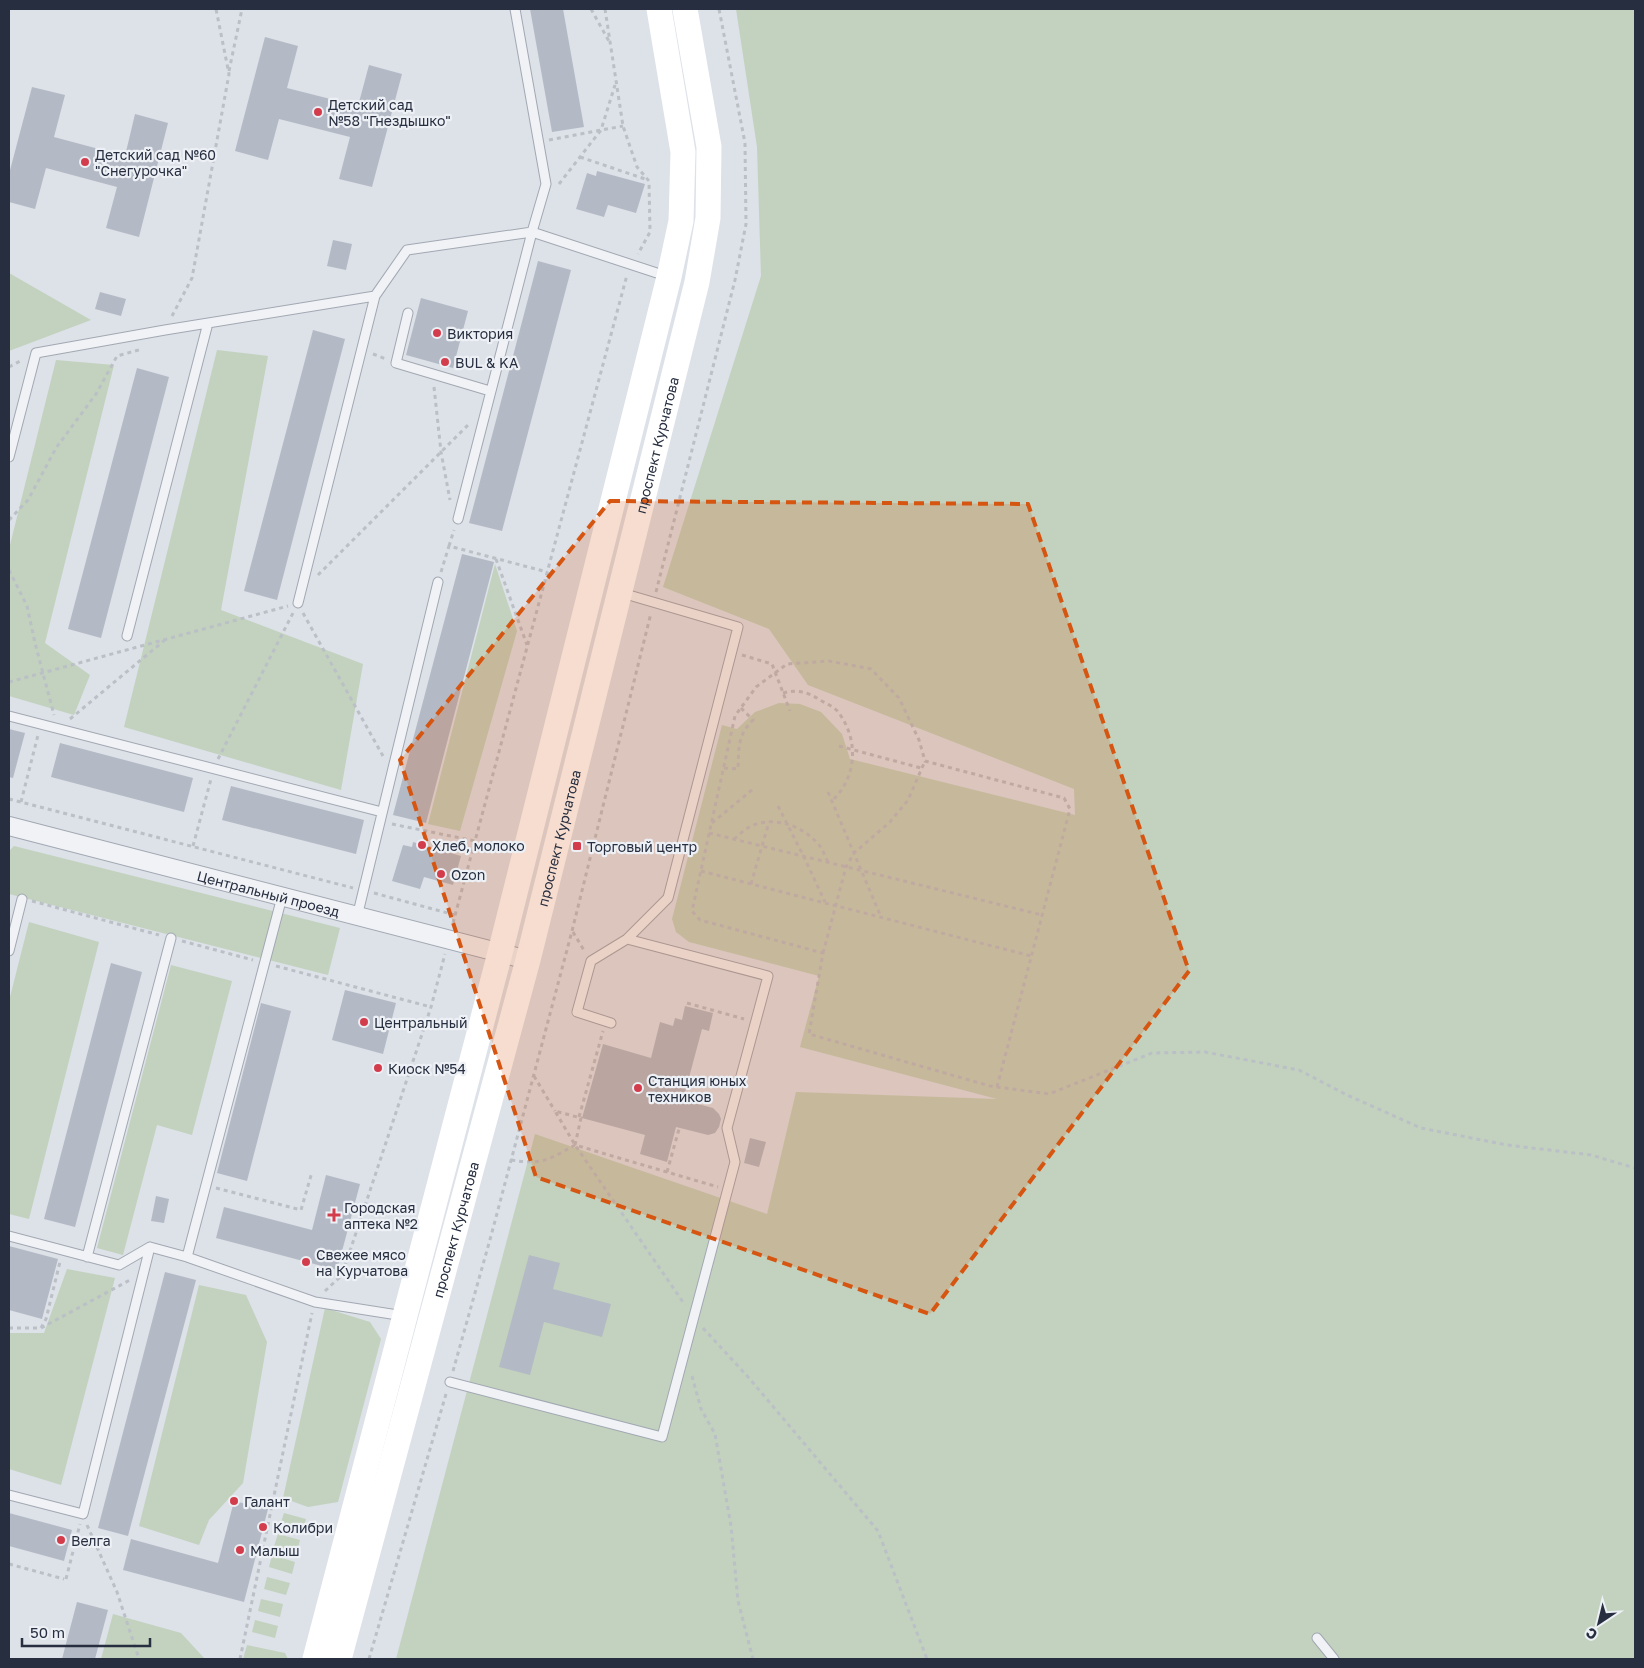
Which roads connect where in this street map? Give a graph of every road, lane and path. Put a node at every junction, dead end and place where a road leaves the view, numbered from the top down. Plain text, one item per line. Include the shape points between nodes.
1 (216, 9) edge
2 (242, 9) edge
3 (515, 9) edge
4 (591, 9) edge
5 (605, 9) edge
6 (659, 9) edge
7 (685, 9) edge
8 (719, 9) edge
9 (612, 47) junction
10 (229, 74) junction
11 (616, 84) junction
12 (623, 126) junction
13 (601, 130) junction
14 (539, 142) junction
15 (709, 146) junction
16 (682, 152) junction
17 (580, 157) junction
18 (649, 181) junction
19 (538, 211) junction
20 (532, 232) junction
21 (632, 265) junction
22 (669, 277) junction
23 (375, 296) junction
24 (408, 313) dead end
25 (208, 323) junction
26 (165, 330) junction
27 (362, 349) junction
28 (396, 363) junction
29 (433, 374) junction
30 (490, 391) junction
31 (487, 406) junction
32 (441, 452) junction
33 (9, 457) edge
34 (451, 509) dead end
35 (9, 520) edge
36 (456, 524) joint
37 (449, 546) junction
38 (496, 558) junction
39 (9, 570) edge
40 (547, 572) junction
41 (438, 582) joint
42 (301, 592) junction
43 (620, 592) junction
44 (654, 602) junction
45 (298, 603) junction
46 (127, 636) dead end
47 (166, 639) junction
48 (527, 646) junction
49 (732, 651) junction
50 (43, 673) junction
51 (775, 673) junction
52 (9, 682) edge
53 (783, 693) junction
54 (741, 708) junction
55 (790, 711) dead end
56 (9, 716) edge
57 (41, 725) junction
58 (58, 729) junction
59 (839, 746) dead end
60 (852, 750) junction
61 (925, 761) junction
62 (724, 768) junction
63 (922, 768) junction
64 (213, 769) junction
65 (392, 772) junction
66 (752, 790) dead end
67 (828, 792) dead end
68 (9, 799) edge
69 (832, 801) junction
70 (21, 802) junction
71 (778, 806) dead end
72 (382, 812) junction
73 (380, 822) junction
74 (769, 822) junction
75 (711, 823) junction
76 (787, 823) junction
77 (9, 826) edge
78 (709, 834) junction
79 (734, 840) junction
80 (475, 841) junction
81 (193, 846) junction
82 (762, 846) junction
83 (854, 853) junction
84 (804, 857) junction
85 (828, 863) junction
86 (846, 867) junction
87 (701, 871) junction
88 (862, 871) junction
89 (751, 884) junction
90 (363, 891) junction
91 (282, 897) junction
92 (22, 898) joint
93 (825, 903) junction
94 (836, 906) junction
95 (455, 915) junction
96 (1042, 915) junction
97 (357, 917) junction
98 (882, 918) junction
99 (572, 932) junction
100 (171, 938) junction
101 (627, 939) junction
102 (448, 940) junction
103 (9, 950) edge
104 (500, 953) junction
105 (823, 953) junction
106 (1032, 956) junction
107 (528, 960) junction
108 (591, 961) junction
109 (264, 963) junction
110 (687, 1003) dead end
111 (430, 1007) junction
112 (608, 1022) joint
113 (756, 1022) junction
114 (534, 1076) junction
115 (998, 1087) junction
116 (555, 1111) junction
117 (579, 1117) junction
118 (678, 1129) dead end
119 (575, 1145) junction
120 (511, 1160) junction
121 (1635, 1168) edge
122 (312, 1172) dead end
123 (667, 1172) junction
124 (206, 1185) junction
125 (728, 1190) junction
126 (9, 1236) edge
127 (150, 1247) junction
128 (63, 1250) junction
129 (88, 1257) junction
130 (187, 1257) junction
131 (143, 1272) junction
132 (315, 1302) junction
133 (404, 1316) junction
134 (694, 1318) junction
135 (9, 1328) edge
136 (41, 1328) junction
137 (685, 1349) junction
138 (450, 1382) junction
139 (9, 1495) edge
140 (82, 1514) junction
141 (9, 1564) edge
142 (1317, 1638) dead end
143 (139, 1659) edge
144 (240, 1659) edge
145 (315, 1659) edge
146 (339, 1659) edge
147 (369, 1659) edge
148 (753, 1659) edge
149 (927, 1659) edge
150 (1334, 1659) edge

1 - 10 path
2 - 10 path
3 - 14 lane
4 - 9 path
5 - 9 path
6 - 16 main road, проспект Курчатова
7 - 15 main road, проспект Курчатова
8 - 44 path via 745,143 746,224 735,280
9 - 11 path
10 - 26 path via 192,278
11 - 12 path
11 - 13 path
12 - 13 path
12 - 18 path via 637,168
13 - 14 path
13 - 17 path
14 - 19 lane via 546,184
15 - 16 main road
15 - 43 main road, проспект Курчатова via 708,218 696,282
16 - 22 main road, проспект Курчатова via 681,221
17 - 18 path
17 - 19 path
18 - 21 path via 650,232
19 - 20 lane
20 - 21 lane
20 - 23 lane via 407,250
20 - 30 lane
21 - 22 lane
21 - 40 path via 625,279
22 - 104 main road, проспект Курчатова
23 - 25 lane
23 - 27 lane
24 - 28 lane
25 - 26 lane
25 - 46 lane
26 - 33 lane via 36,353
26 - 35 path via 152,346 117,356 96,394 56,448 28,500
27 - 28 path
27 - 42 lane
28 - 29 lane
29 - 30 lane
29 - 32 path
30 - 31 lane
31 - 32 path
31 - 36 lane
32 - 34 path
32 - 42 path
36 - 37 path
37 - 38 path
37 - 41 path
38 - 40 path
38 - 48 path
39 - 50 path via 27,606
40 - 48 path
41 - 65 lane
42 - 45 lane
43 - 44 lane
43 - 107 main road, проспект Курчатова
44 - 49 lane via 738,627
44 - 99 path
45 - 47 path
45 - 64 path
45 - 65 path
47 - 50 path
47 - 58 path
48 - 80 path
49 - 51 path via 772,664
49 - 101 lane via 668,898
50 - 52 path
50 - 58 path
51 - 53 path
51 - 54 path via 756,687
51 - 61 path via 787,664 829,661 871,669 899,698
53 - 55 path
53 - 60 path via 794,690 811,694 838,712 852,740
54 - 62 path via 735,716
54 - 62 path via 753,720 742,730 738,770
56 - 57 lane
57 - 58 lane
57 - 70 path
58 - 64 lane
59 - 60 path
60 - 63 path
60 - 69 path via 852,770 842,792
61 - 63 path
61 - 96 path via 1064,798 1070,809
62 - 75 path
63 - 83 path via 908,800 890,822
64 - 72 lane
64 - 81 path
65 - 72 lane
66 - 75 path
67 - 69 path
68 - 70 path
69 - 83 path
70 - 81 path
71 - 76 path
72 - 73 lane
73 - 80 path
73 - 90 lane
74 - 76 path
74 - 79 path via 747,828
74 - 82 path
75 - 78 path
76 - 84 path
76 - 85 path via 804,831 820,845
77 - 91 street, Центральный проезд
78 - 79 path
78 - 87 path
79 - 82 path
80 - 95 path
81 - 90 path
82 - 84 path
82 - 89 path
83 - 86 path
83 - 88 path
84 - 85 path
84 - 93 path
85 - 86 path
86 - 88 path
86 - 94 path
87 - 89 path
87 - 105 path via 692,911 700,920
88 - 96 path
88 - 98 path
89 - 93 path
90 - 95 path
90 - 97 lane
91 - 97 street, Центральный проезд
91 - 109 lane
92 - 100 path
92 - 103 lane
93 - 94 path
94 - 98 path
94 - 105 path
95 - 102 path
96 - 106 path
97 - 102 street, Центральный проезд
98 - 106 path
99 - 108 path
99 - 114 path
100 - 109 path
100 - 129 lane
101 - 108 lane
101 - 113 lane via 768,976
102 - 104 street, Центральный проезд
102 - 111 path
104 - 107 street, Центральный проезд
104 - 133 main road, проспект Курчатова
105 - 115 path via 809,1034
106 - 115 path
107 - 146 main road, проспект Курчатова
108 - 112 lane via 578,1012
109 - 111 path
109 - 124 lane
110 - 113 path
111 - 132 path via 342,1275
112 - 117 path
113 - 125 lane via 727,1128 735,1162
114 - 116 path
114 - 120 path
115 - 121 path via 1050,1094 1152,1053 1205,1052 1298,1070 1421,1128 1507,1145 1590,1155
116 - 117 path
116 - 119 path
117 - 119 path
118 - 123 path
119 - 120 path via 550,1160 538,1163
119 - 123 path
119 - 134 path
120 - 138 path
122 - 124 path via 301,1210
123 - 125 path
124 - 130 lane
125 - 134 lane
126 - 128 lane
127 - 129 lane via 119,1265
127 - 130 lane
127 - 131 lane
128 - 129 lane
128 - 136 path
130 - 132 lane
131 - 136 path
131 - 140 lane
132 - 133 lane
132 - 144 path
133 - 145 main road, проспект Курчатова
134 - 137 lane
134 - 149 path via 878,1531
135 - 136 path
137 - 138 lane via 662,1437
137 - 148 path via 701,1409 715,1434 731,1526 738,1601
138 - 147 path
139 - 140 lane
140 - 141 path via 65,1579
140 - 143 path via 117,1592
142 - 150 lane

